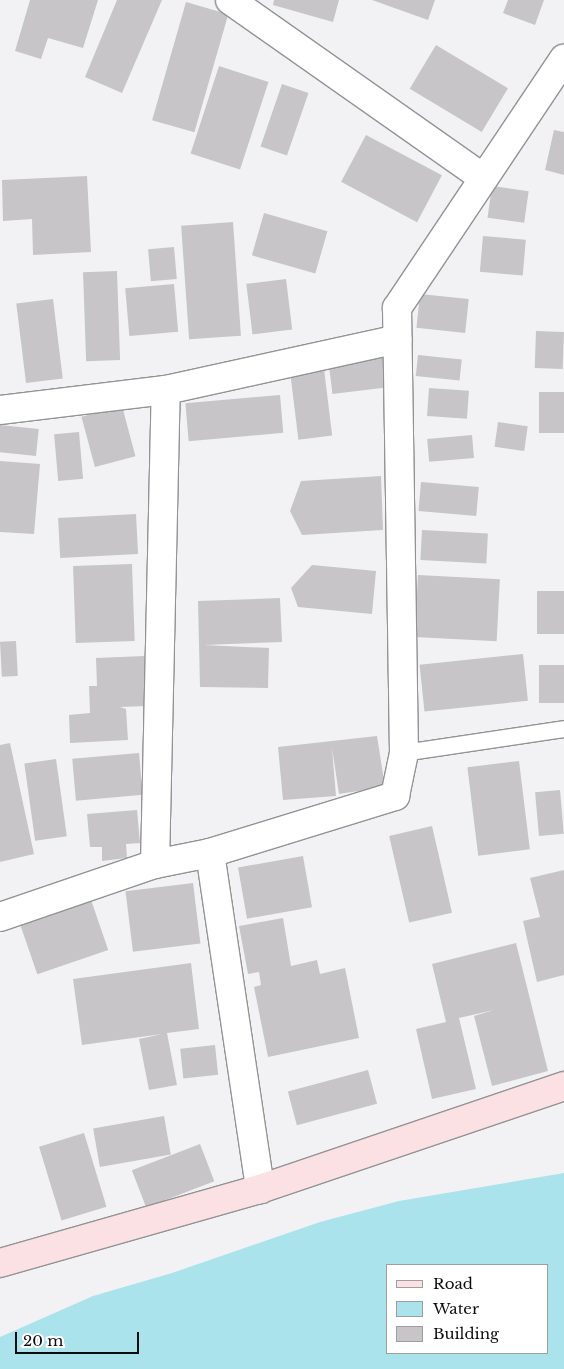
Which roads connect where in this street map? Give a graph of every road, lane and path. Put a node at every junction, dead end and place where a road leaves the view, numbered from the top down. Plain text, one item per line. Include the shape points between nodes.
1 (230, 0) edge
2 (564, 59) edge
3 (482, 177) junction
4 (397, 339) junction
5 (166, 390) junction
6 (0, 410) edge
7 (564, 729) edge
8 (404, 753) junction
9 (210, 853) junction
10 (155, 864) junction
11 (0, 917) edge
12 (564, 1086) edge
13 (260, 1189) junction
14 (0, 1263) edge

1 - 3 street
2 - 3 street
3 - 4 street via 397,308
4 - 5 street
4 - 8 street
5 - 6 street
5 - 10 street
7 - 8 lane
8 - 9 street via 395,796
9 - 10 street
9 - 13 street
10 - 11 street
12 - 13 street
13 - 14 street

